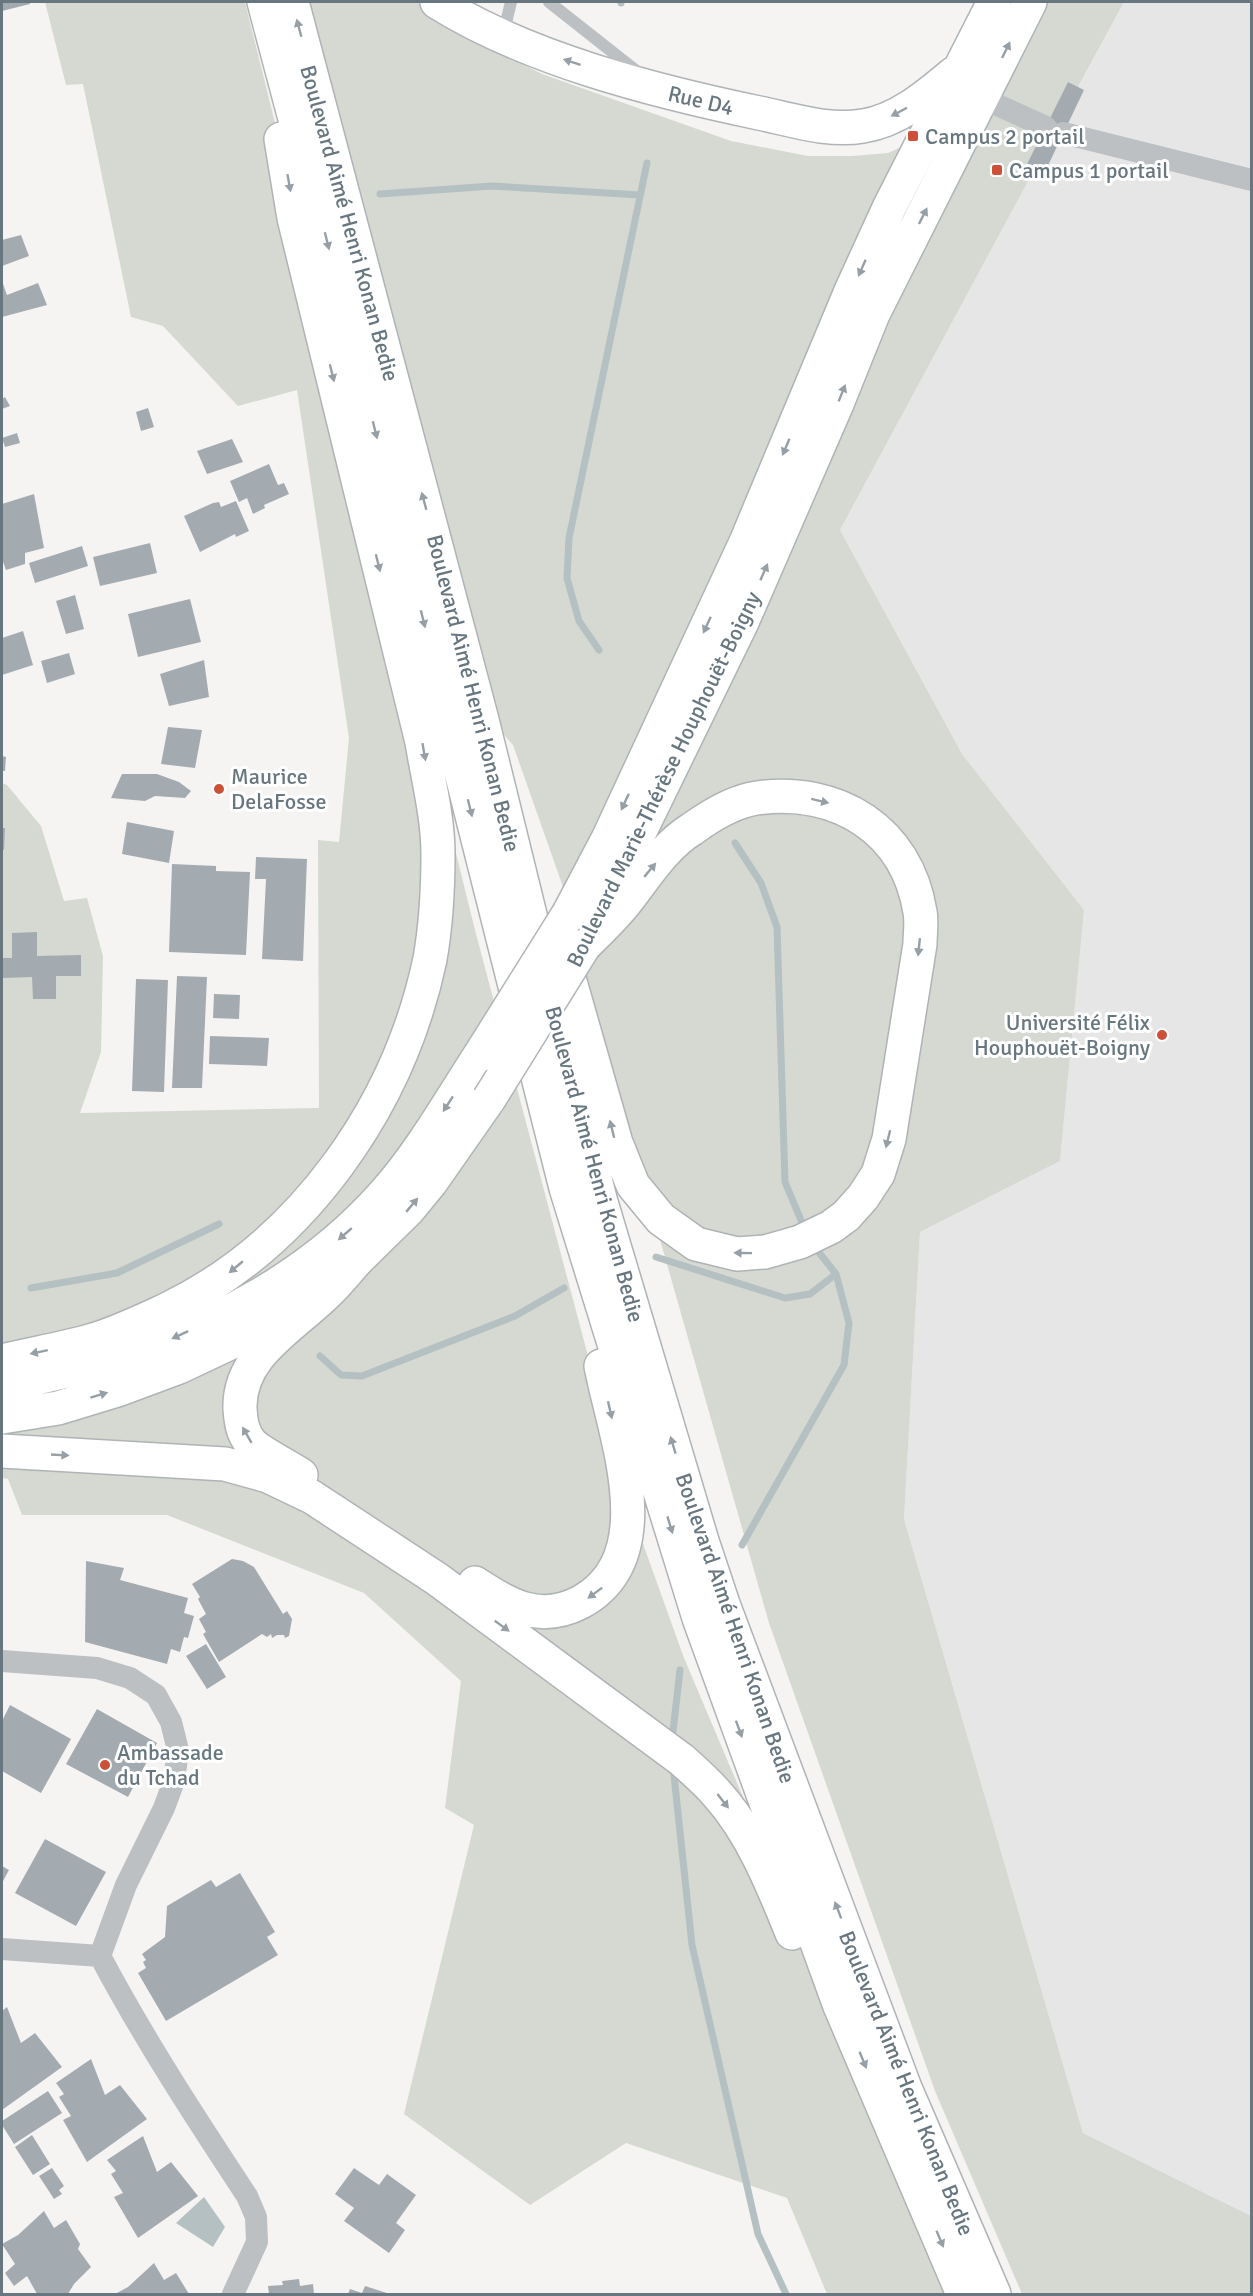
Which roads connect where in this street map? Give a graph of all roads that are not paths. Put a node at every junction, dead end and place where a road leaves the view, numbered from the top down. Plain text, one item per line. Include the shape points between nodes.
1 (258, 2) edge
2 (264, 2) edge
3 (292, 2) edge
4 (437, 2) edge
5 (511, 2) edge
6 (549, 2) edge
7 (994, 2) edge
8 (1030, 2) edge
9 (503, 36) junction
10 (963, 65) junction
11 (661, 91) junction
12 (982, 98) junction
13 (1251, 180) edge
14 (482, 720) junction
15 (585, 946) junction
16 (566, 1188) junction
17 (356, 1262) junction
18 (2, 1361) edge
19 (2, 1385) edge
20 (2, 1417) edge
21 (2, 1452) edge
22 (711, 1611) junction
23 (2, 1661) edge
24 (2, 1949) edge
25 (100, 1956) junction
26 (840, 2006) junction
27 (233, 2295) edge
28 (963, 2295) edge
29 (994, 2295) edge

1 -> 18 main road via 294,218 426,764 438,852 430,958 401,1052 365,1125 335,1170 281,1230 222,1278 166,1310 92,1341
2 -> 16 main road, Boulevard Aimé Henri Konan Bedie
14 -> 3 main road, Boulevard Aimé Henri Konan Bedie
4 - 9 main road, Rue D4
5 - 9 lane
6 - 11 lane
7 - 10 main road, Boulevard Marie-Thérèse Houphouët-Boigny
12 -> 8 main road, Boulevard Marie-Thérèse Houphouët-Boigny
11 -> 9 main road, Rue D4
10 -> 11 main road, Rue D4 via 927,96 865,126 832,128
10 -> 19 main road, Boulevard Marie-Thérèse Houphouët-Boigny, bridge via 889,208 746,542 608,839 569,913 429,1136 386,1192 350,1230 253,1300 172,1338 98,1363
12 - 13 street via 1054,130
15 -> 12 main road, Boulevard Marie-Thérèse Houphouët-Boigny via 742,622 873,314
15 -> 14 main road via 669,848 690,829 730,807 756,798 821,800 856,815 880,832 902,856 914,884 921,915 920,944 889,1138 878,1174 846,1216 809,1238 765,1252 737,1254 696,1244 661,1219 633,1185 615,1143 506,757
22 -> 14 main road, Boulevard Aimé Henri Konan Bedie via 702,1541 600,1199
17 -> 15 main road, Boulevard Marie-Thérèse Houphouët-Boigny, bridge via 425,1189 489,1099
16 -> 17 main road via 628,1491 628,1530 623,1550 610,1579 578,1604 540,1612 511,1605 251,1444 241,1425 244,1380 263,1351 326,1295
16 -> 22 main road, Boulevard Aimé Henri Konan Bedie
20 -> 17 main road, Boulevard Marie-Thérèse Houphouët-Boigny via 58,1408 179,1366 289,1311
21 -> 26 main road via 225,1464 268,1476 312,1497 437,1579 682,1760 718,1794 750,1841 804,1960 819,1985
22 -> 26 main road, Boulevard Aimé Henri Konan Bedie via 719,1674
29 -> 22 main road, Boulevard Aimé Henri Konan Bedie via 905,2088
23 - 25 street via 97,1668 130,1678 156,1695 171,1722 178,1750 174,1780 126,1884
24 - 25 street
25 - 27 street via 153,2051 247,2196 256,2217 257,2242
26 -> 28 main road, Boulevard Aimé Henri Konan Bedie

